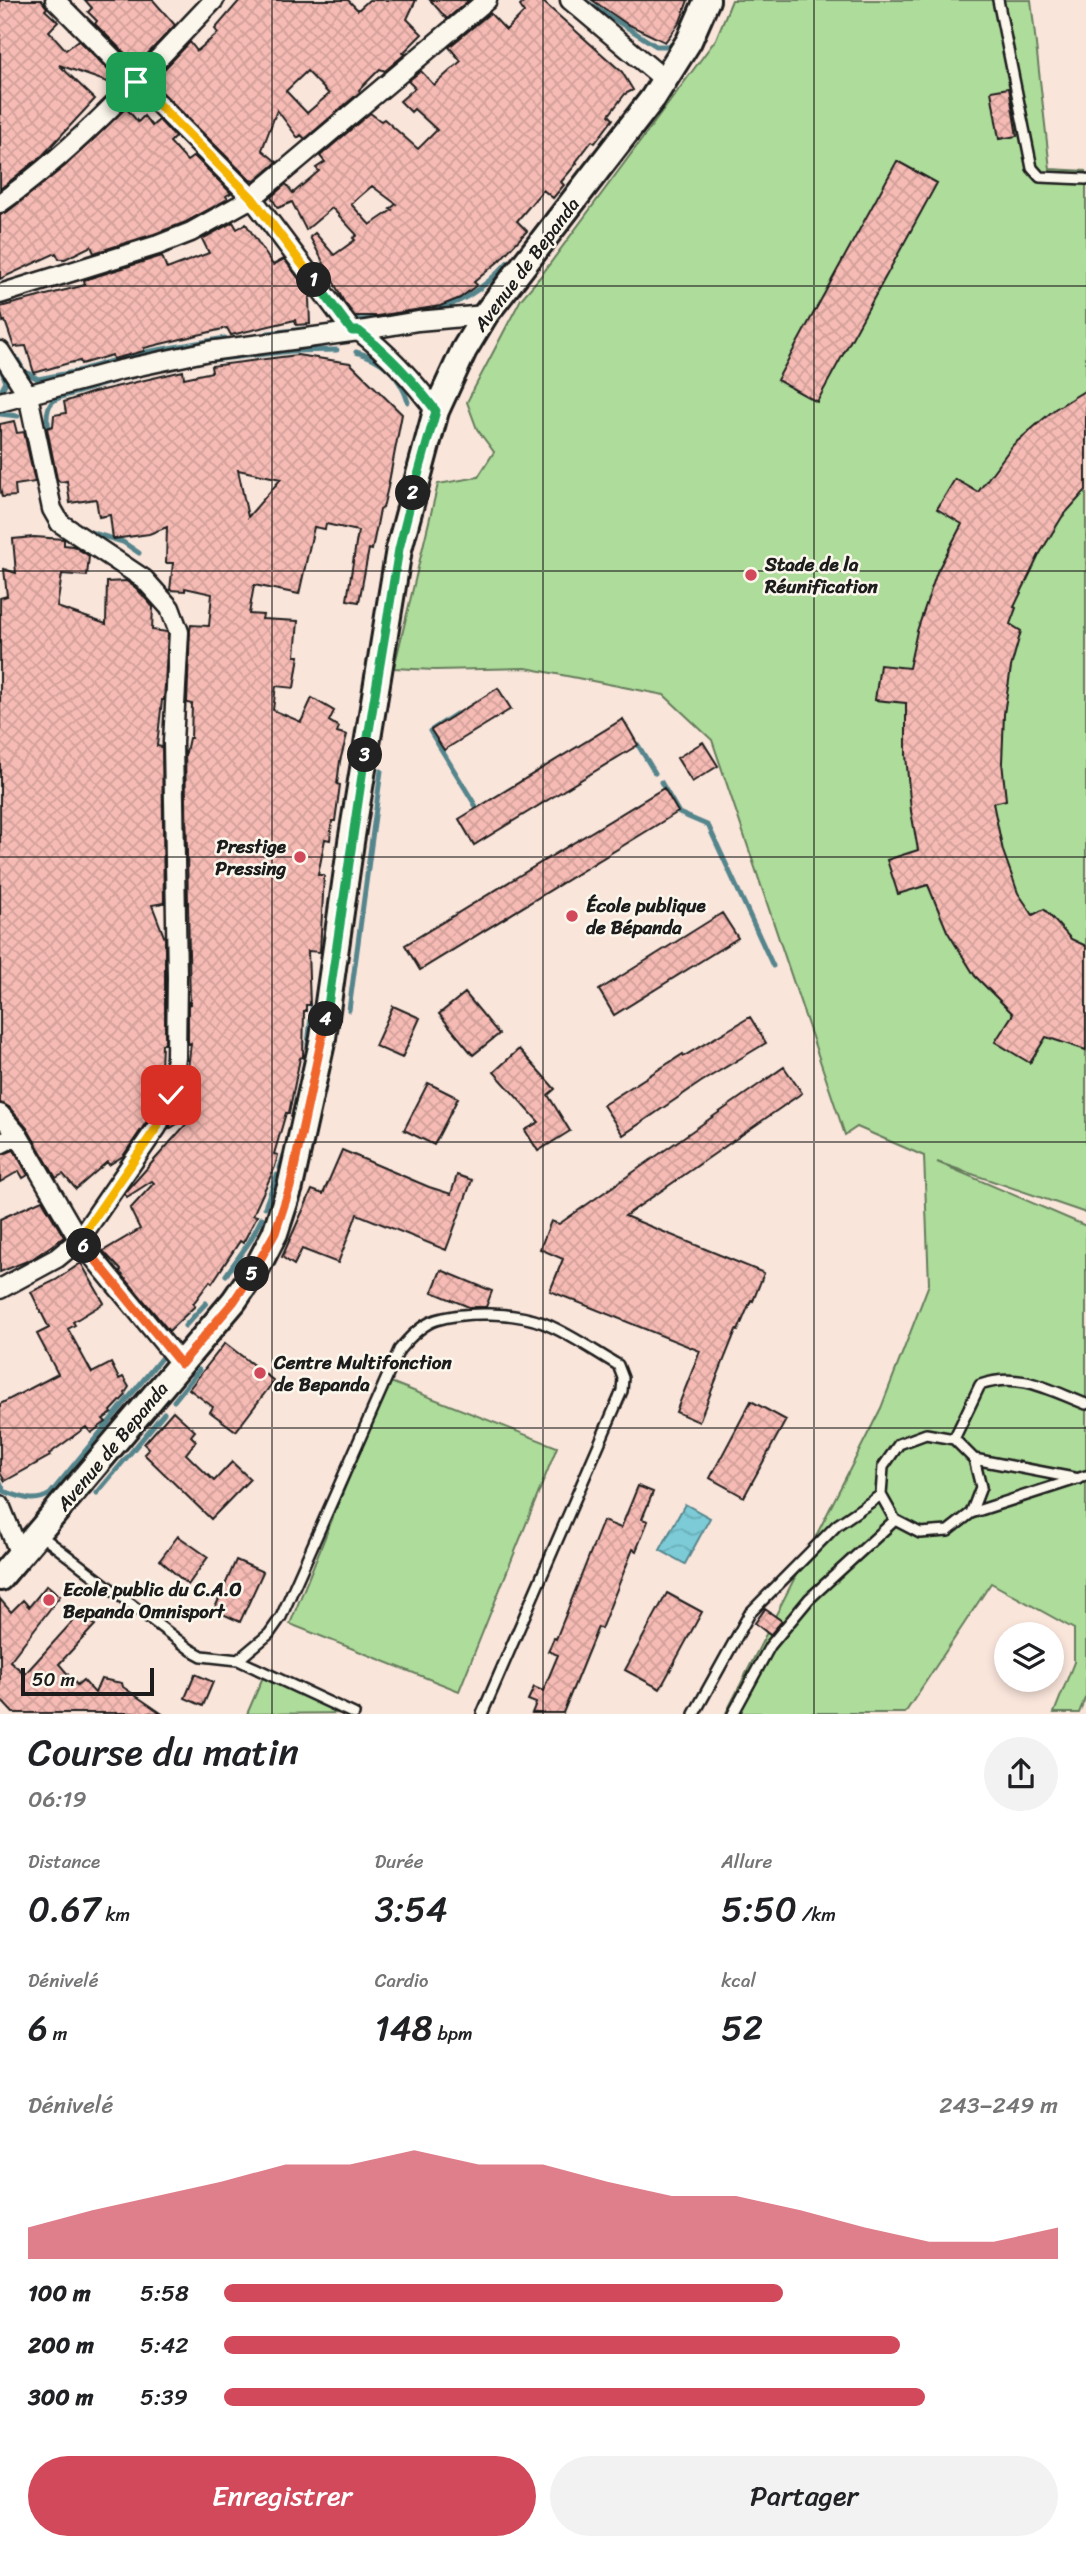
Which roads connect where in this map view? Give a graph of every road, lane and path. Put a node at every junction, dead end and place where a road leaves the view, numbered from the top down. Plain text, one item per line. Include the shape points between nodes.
1 (55, 0) edge
2 (214, 0) edge
3 (487, 0) edge
4 (570, 0) edge
5 (707, 0) edge
6 (998, 0) edge
7 (665, 80) junction
8 (136, 82) junction
9 (1086, 179) edge
10 (252, 198) junction
11 (0, 203) edge
12 (0, 294) edge
13 (485, 315) junction
14 (356, 331) junction
15 (0, 351) edge
16 (28, 395) junction
17 (0, 402) edge
18 (436, 411) junction
19 (0, 1114) edge
20 (18, 1135) junction
21 (0, 1144) edge
22 (79, 1240) junction
23 (0, 1289) edge
24 (181, 1364) junction
25 (1086, 1404) edge
26 (954, 1439) junction
27 (974, 1459) junction
28 (1083, 1477) edge
29 (881, 1495) junction
30 (0, 1505) edge
31 (971, 1513) junction
32 (895, 1520) junction
33 (39, 1534) junction
34 (20, 1555) junction
35 (0, 1578) edge
36 (238, 1660) junction
37 (354, 1713) edge
38 (482, 1713) edge
39 (694, 1713) edge
40 (733, 1713) edge

1 - 8 street
2 - 8 street
3 - 10 street
4 - 7 street
5 - 7 main road, Avenue de Bepanda
6 - 9 lane via 1032,168 1040,177
7 - 13 main road, Avenue de Bepanda
8 - 10 street
8 - 11 street via 70,147
10 - 12 street via 158,245
10 - 14 street
13 - 14 street
13 - 18 main road, Avenue de Bepanda
14 - 16 street via 209,351
14 - 18 street via 379,346
15 - 16 street
16 - 17 street
16 - 22 street via 52,509 60,523 144,579 170,608 179,632 173,742 176,1057 171,1095 157,1127
18 - 24 main road, Avenue de Bepanda via 399,549 323,1038 290,1187 258,1266
19 - 20 street
20 - 21 street
20 - 22 street
22 - 23 street via 57,1258
22 - 24 street
24 - 33 main road, Avenue de Bepanda
25 - 26 lane via 1022,1380 998,1379 981,1385
26 - 27 lane
26 - 29 lane via 926,1434 899,1444 883,1467
27 - 28 lane
27 - 31 lane via 981,1487
28 - 31 lane
29 - 32 lane
29 - 39 lane via 836,1525 750,1613
30 - 34 street
31 - 32 lane via 948,1531 920,1533
32 - 40 lane via 809,1599 771,1646
33 - 34 main road, Avenue de Bepanda
33 - 36 lane via 191,1650 202,1656
34 - 35 main road, Avenue de Bepanda
36 - 37 lane
36 - 38 lane via 269,1634 281,1617 398,1350 434,1320 459,1315 525,1317 618,1365 622,1391

